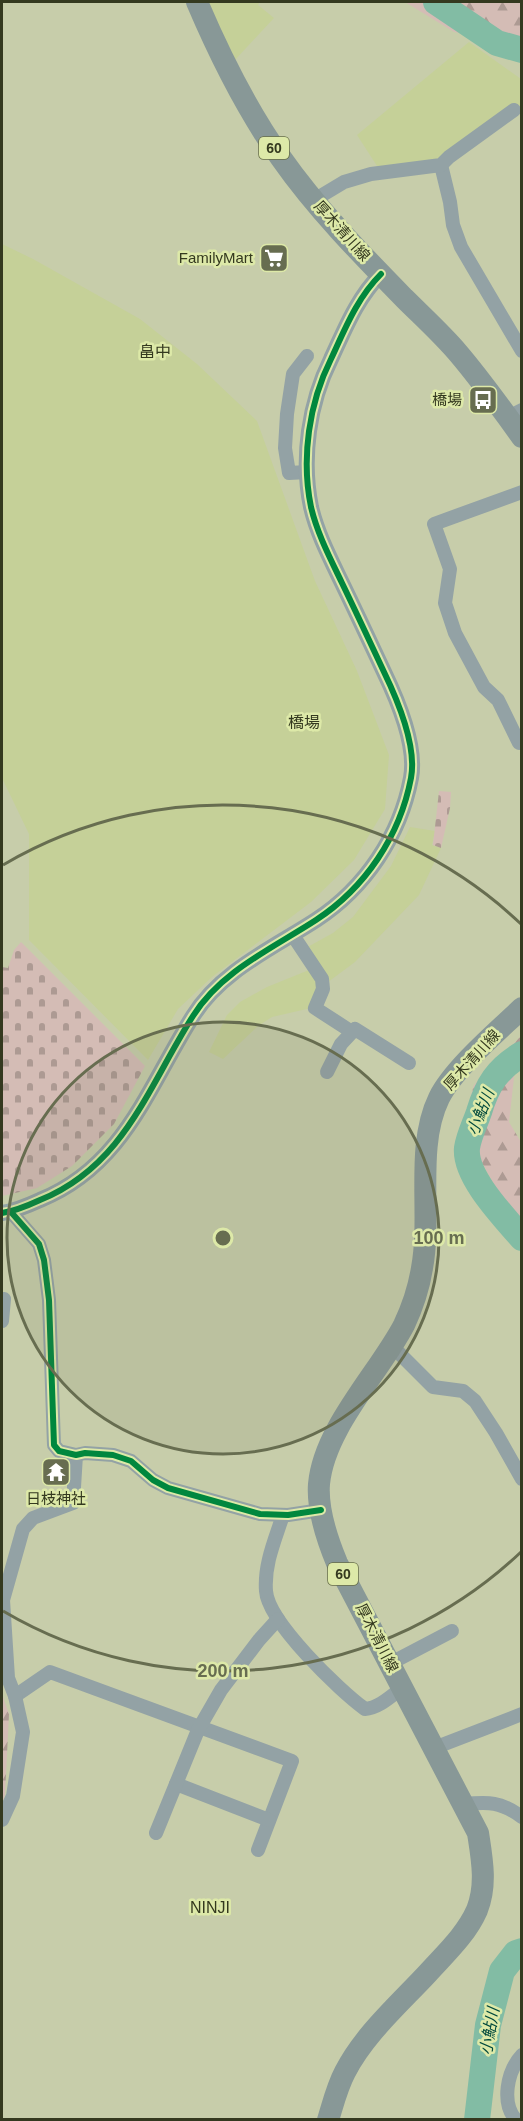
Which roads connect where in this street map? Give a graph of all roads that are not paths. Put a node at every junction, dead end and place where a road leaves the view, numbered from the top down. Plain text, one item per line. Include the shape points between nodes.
1 (197, 2) edge
2 (514, 110) dead end
3 (441, 165) junction
4 (314, 200) junction
5 (381, 274) junction
6 (522, 351) edge
7 (307, 357) dead end
8 (515, 413) edge
9 (522, 437) edge
10 (307, 472) junction
11 (522, 492) edge
12 (522, 741) edge
13 (292, 934) junction
14 (522, 1008) edge
15 (352, 1032) junction
16 (409, 1063) dead end
17 (327, 1072) dead end
18 (6, 1213) edge
19 (4, 1299) dead end
20 (2, 1321) edge
21 (391, 1345) junction
22 (76, 1455) junction
23 (522, 1479) edge
24 (321, 1510) junction
25 (283, 1515) junction
26 (278, 1619) junction
27 (452, 1631) dead end
28 (391, 1663) junction
29 (402, 1688) junction
30 (15, 1696) junction
31 (522, 1714) edge
32 (201, 1726) junction
33 (434, 1748) junction
34 (176, 1784) junction
35 (463, 1804) junction
36 (522, 1817) edge
37 (2, 1820) edge
38 (269, 1820) junction
39 (156, 1833) dead end
40 (258, 1850) dead end
41 (522, 2055) edge
42 (328, 2120) edge
43 (516, 2120) edge

1 - 4 main road, 厚木清川線 / 60 via 247,104 281,158
2 - 3 street
3 - 4 street via 371,174 344,182
3 - 6 street via 461,247
4 - 5 main road, 厚木清川線 / 60
5 - 8 main road, 厚木清川線 / 60
5 - 10 street via 358,303 325,370 308,437
7 - 10 street via 293,374 285,448 289,473
8 - 9 main road, 厚木清川線 / 60
10 - 13 street via 311,506 322,540 395,694 409,741 411,776 399,818 374,867 342,899
11 - 12 street via 434,524 450,569 446,603 455,633 484,687 498,700 519,743
13 - 15 street via 322,979 323,989 315,1008
13 - 18 street via 265,949 201,1004 133,1121 104,1158 53,1195
14 - 21 main road, 厚木清川線 / 60 via 450,1082 431,1116 422,1269 404,1324
15 - 16 street via 355,1029
15 - 17 street
18 - 22 street via 39,1244 44,1260 54,1445 59,1451
19 - 20 street
21 - 23 street via 434,1387 463,1392 475,1401
21 - 24 main road, 厚木清川線 / 60 via 338,1429 319,1484
22 - 25 street via 113,1455 131,1461 168,1488 260,1514
22 - 30 street via 73,1503 33,1518 23,1529 9,1575 3,1600 8,1678
24 - 25 street
24 - 28 main road, 厚木清川線 / 60 via 330,1546
25 - 26 street via 268,1560 266,1593
26 - 29 street via 325,1676 365,1709 381,1704
26 - 32 street via 221,1690
27 - 28 street
28 - 29 main road, 厚木清川線 / 60
29 - 33 main road, 厚木清川線 / 60
30 - 32 street via 50,1672
30 - 37 street via 23,1732 13,1796
31 - 33 street
32 - 34 street
32 - 38 street via 292,1761
33 - 35 main road, 厚木清川線 / 60
34 - 38 street
34 - 39 street
35 - 36 street via 490,1802
35 - 42 main road, 厚木清川線 / 60 via 478,1833 482,1860 483,1884 477,1909 463,1935 355,2055 343,2074
38 - 40 street
41 - 43 street via 507,2090 508,2106

